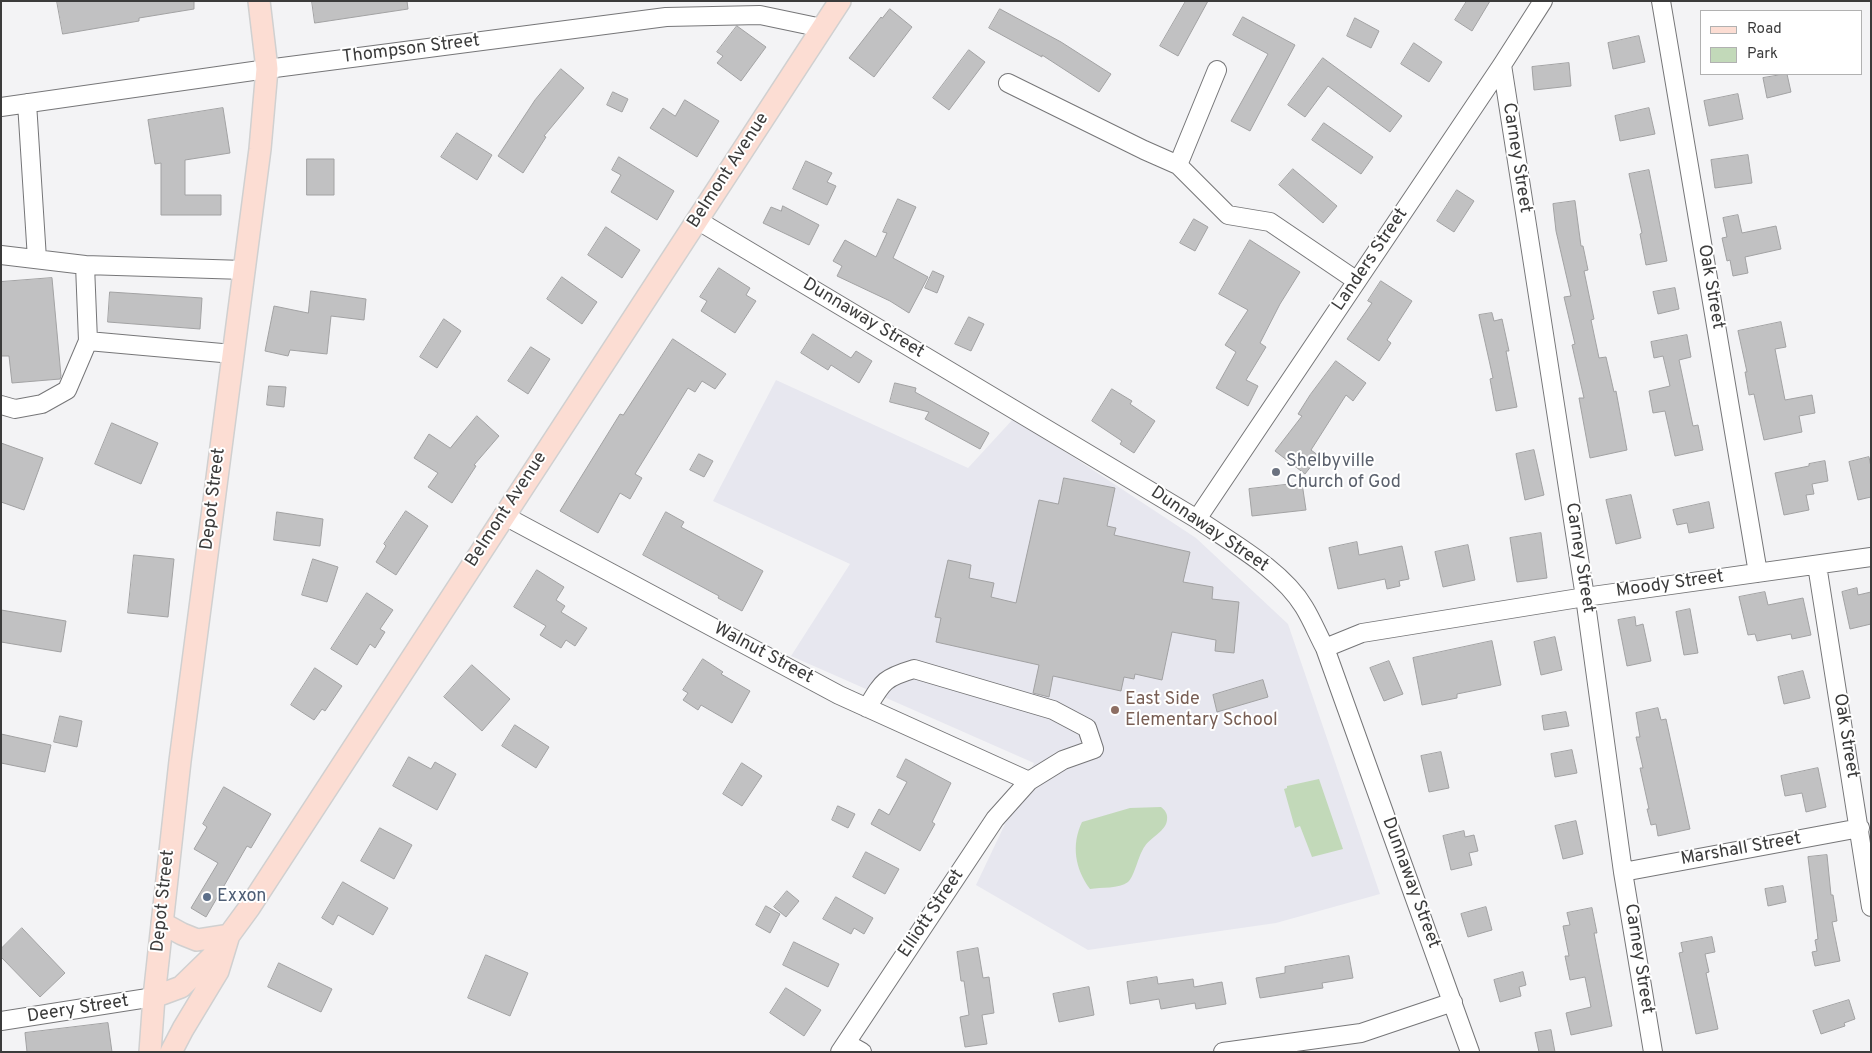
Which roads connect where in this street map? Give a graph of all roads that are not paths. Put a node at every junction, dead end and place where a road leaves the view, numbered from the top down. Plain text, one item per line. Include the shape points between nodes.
1 (259, 1) edge
2 (840, 1) edge
3 (1543, 1) edge
4 (1661, 1) edge
5 (822, 28) junction
6 (1502, 66) junction
7 (268, 69) junction
8 (1217, 70) dead end
9 (1008, 83) dead end
10 (27, 103) junction
11 (1, 107) edge
12 (1178, 165) junction
13 (697, 220) junction
14 (1, 255) edge
15 (37, 259) junction
16 (85, 265) junction
17 (244, 270) junction
18 (1357, 281) junction
19 (88, 341) junction
20 (233, 354) junction
21 (1, 405) edge
22 (503, 515) junction
23 (1197, 518) junction
24 (1871, 557) edge
25 (1817, 565) junction
26 (1758, 573) junction
27 (1585, 597) junction
28 (1325, 648) junction
29 (867, 708) junction
30 (1029, 781) junction
31 (1860, 828) junction
32 (1623, 872) junction
33 (1871, 907) edge
34 (162, 923) junction
35 (229, 935) junction
36 (154, 997) junction
37 (1454, 1002) junction
38 (1, 1021) edge
39 (843, 1047) edge
40 (150, 1052) edge
41 (171, 1052) edge
42 (862, 1052) edge
43 (1223, 1052) edge
44 (1470, 1052) edge
45 (1653, 1052) edge

1 - 7 main road, Depot Street
2 - 5 main road, Belmont Avenue
3 - 6 street, Landers Street
4 - 26 street, Oak Street
5 - 7 street, Thompson Street via 760,15 666,16
5 - 13 main road, Belmont Avenue
6 - 18 street, Landers Street
6 - 27 street, Carney Street
7 - 10 street, Thompson Street
7 - 17 main road, Depot Street
8 - 12 street
9 - 12 street
10 - 11 street, Thompson Street
10 - 15 street
12 - 18 street via 1228,215 1270,222
13 - 22 main road, Belmont Avenue
13 - 23 street, Dunnaway Street
14 - 15 street
15 - 16 street
16 - 17 street
16 - 19 street
17 - 20 main road, Depot Street
18 - 23 street, Landers Street
19 - 20 street
19 - 21 street via 66,390 42,404 15,409
20 - 34 main road, Depot Street
22 - 29 street, Walnut Street
22 - 35 main road, Belmont Avenue
23 - 28 street, Dunnaway Street via 1265,566 1286,585 1303,606
24 - 25 street, Moody Street
25 - 26 street, Moody Street
25 - 31 street, Oak Street
26 - 27 street, Moody Street
27 - 28 street, Moody Street via 1362,633
27 - 32 street, Carney Street
28 - 37 street, Dunnaway Street
29 - 30 street, Walnut Street
29 - 30 street, Elliott Street via 881,684 893,675 914,669 1053,710 1087,728 1094,749 1064,760
30 - 39 street, Elliott Street via 995,819
31 - 32 street, Marshall Street
31 - 33 street, Oak Street
32 - 45 street, Carney Street
34 - 35 main road via 197,940
34 - 36 main road, Depot Street
35 - 36 main road, Belmont Avenue via 216,953 181,987
35 - 41 main road via 218,971
36 - 38 street, Deery Street
36 - 40 main road, Depot Street
37 - 43 street via 1361,1033
37 - 44 street, Dunnaway Street
39 - 42 street

